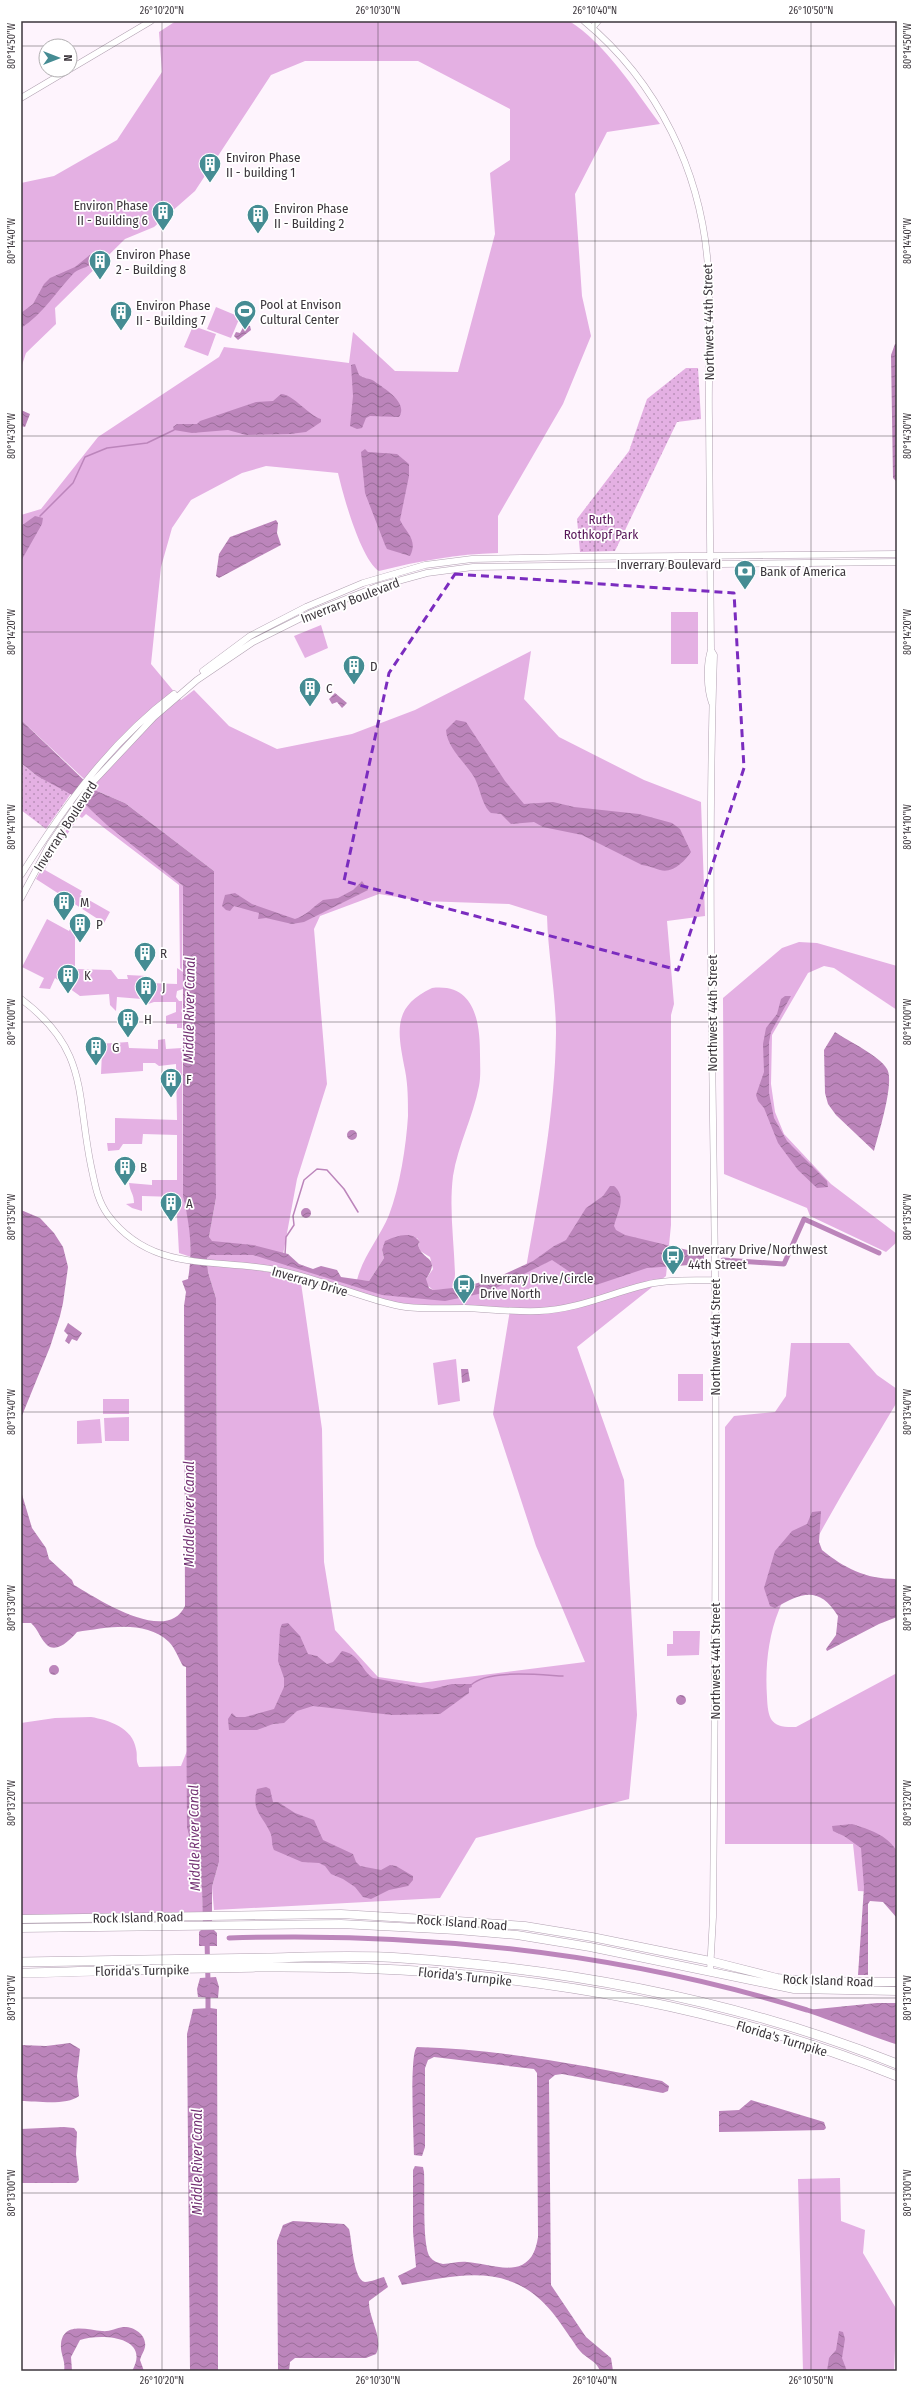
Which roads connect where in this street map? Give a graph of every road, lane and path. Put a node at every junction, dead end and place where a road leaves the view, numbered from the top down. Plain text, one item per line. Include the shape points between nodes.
1 (151, 21) edge
2 (586, 21) edge
3 (598, 21) edge
4 (592, 28) junction
5 (21, 98) edge
6 (897, 554) edge
7 (817, 555) junction
8 (711, 556) junction
9 (897, 562) edge
10 (817, 563) junction
11 (711, 564) junction
12 (88, 782) junction
13 (76, 798) junction
14 (21, 875) edge
15 (21, 898) edge
16 (21, 999) edge
17 (715, 1280) junction
18 (21, 1919) edge
19 (21, 1928) edge
20 (710, 1961) junction
21 (21, 1962) edge
22 (710, 1971) junction
23 (21, 1973) edge
24 (897, 1982) edge
25 (785, 1984) junction
26 (897, 1991) edge
27 (897, 2064) edge
28 (897, 2076) edge

1 - 5 street
2 - 4 street, Northwest 44th Street
3 - 4 street
4 - 8 street, Northwest 44th Street via 634,69 650,91 679,148 700,205 708,269
6 - 7 street, Inverrary Boulevard
7 - 8 street, Inverrary Boulevard
7 - 10 street
8 - 11 street, Northwest 44th Street
8 - 12 street, Inverrary Boulevard via 472,559 425,565 364,583 306,607 250,636 152,711 117,744
9 - 10 street, Inverrary Boulevard
10 - 11 street, Inverrary Boulevard
11 - 12 street, Inverrary Boulevard via 473,567 427,573 376,587 312,613 253,642 197,680 154,717
11 - 17 street, Northwest 44th Street via 711,650 708,670 709,695 712,703
12 - 13 street, Inverrary Boulevard
13 - 14 street, Inverrary Boulevard
13 - 15 street, Inverrary Boulevard
16 - 17 street, Inverrary Drive via 44,1017 56,1032 74,1065 82,1098 98,1199 124,1233 151,1251 190,1261 280,1270 397,1306 428,1308 539,1311 576,1307 644,1285 666,1281
17 - 20 street, Northwest 44th Street via 714,1874
18 - 20 main road, Rock Island Road via 341,1914 525,1926
19 - 22 main road, Rock Island Road via 341,1924 516,1935
20 - 22 street, Northwest 44th Street
20 - 25 main road, Rock Island Road
21 - 27 highway, Florida's Turnpike via 398,1958 486,1965 580,1978 683,1999 777,2023
22 - 25 main road, Rock Island Road
23 - 28 highway, Florida's Turnpike via 316,1968 401,1970 486,1977 579,1990 680,2009 767,2032
24 - 25 main road, Rock Island Road
25 - 26 main road, Rock Island Road via 814,1991

